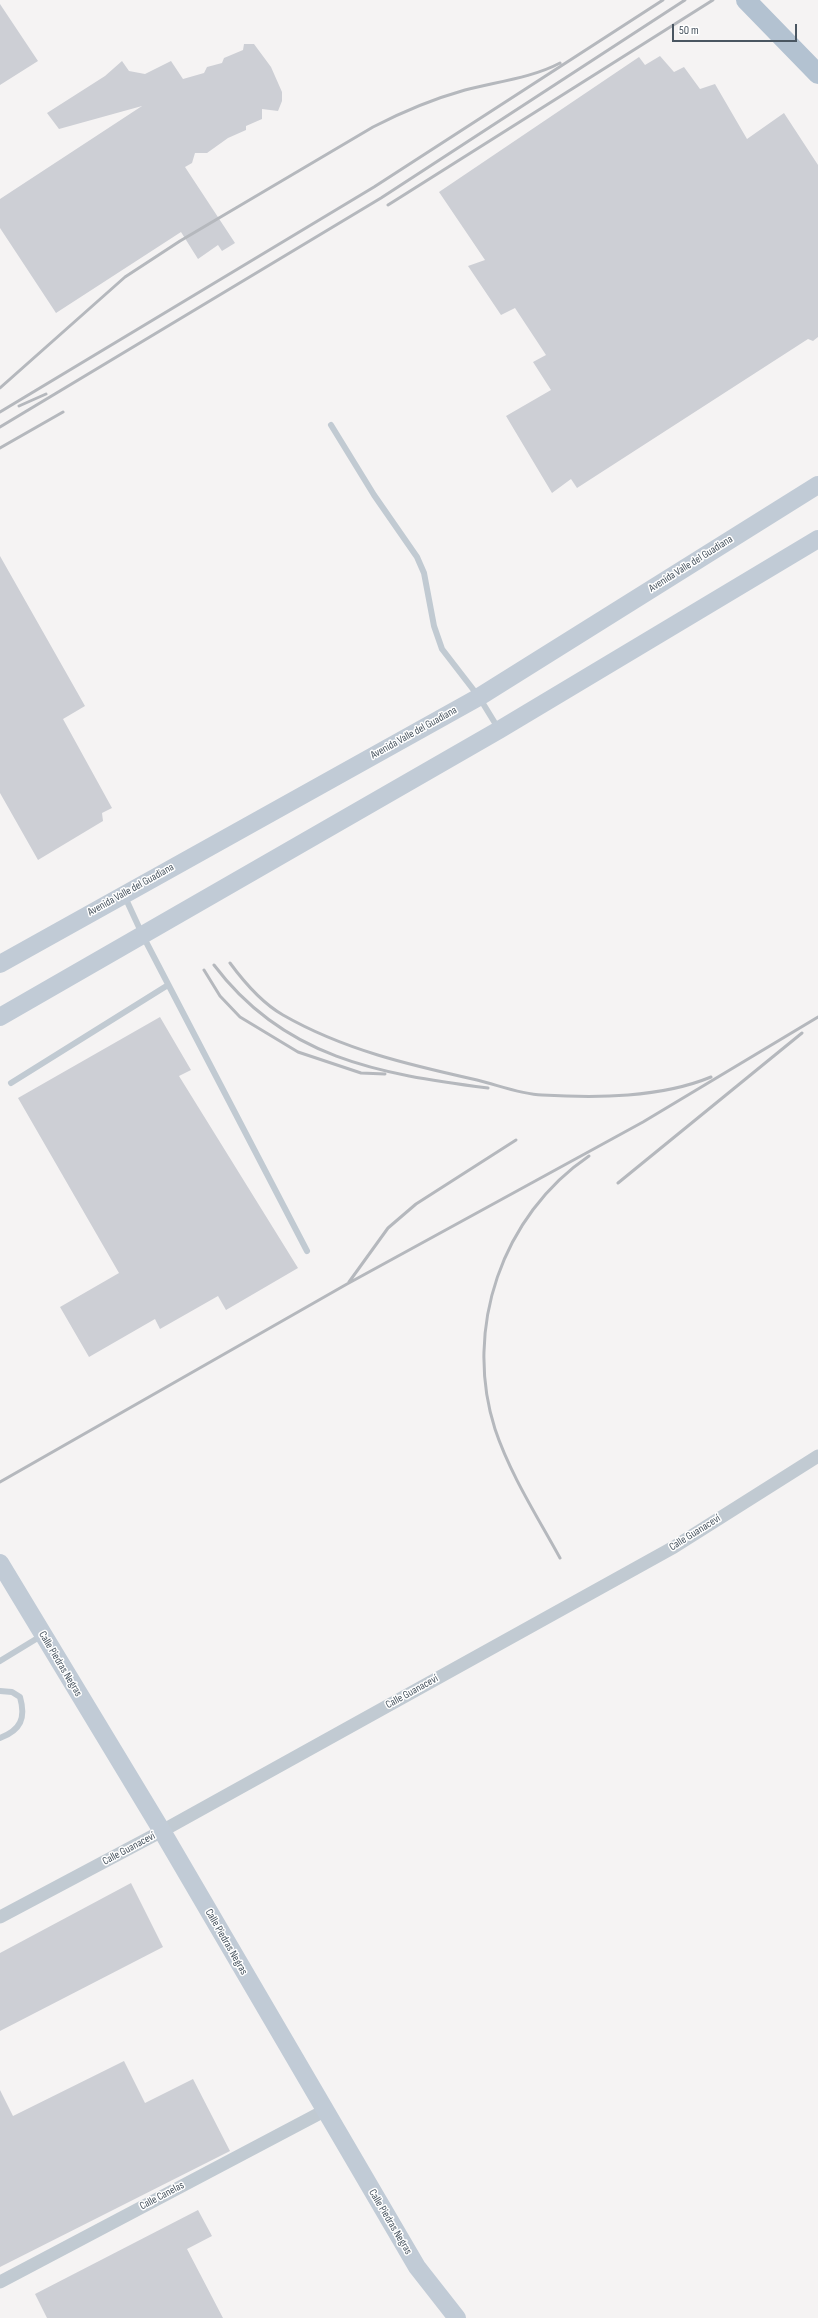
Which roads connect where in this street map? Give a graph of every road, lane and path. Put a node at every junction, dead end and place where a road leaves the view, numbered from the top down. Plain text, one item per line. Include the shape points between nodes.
1 (746, 0) edge
2 (818, 74) edge
3 (331, 425) dead end
4 (818, 485) edge
5 (818, 539) edge
6 (478, 697) junction
7 (499, 730) junction
8 (123, 894) junction
9 (143, 936) junction
10 (0, 964) edge
11 (168, 985) junction
12 (0, 1017) edge
13 (11, 1083) dead end
14 (307, 1251) dead end
15 (818, 1456) edge
16 (0, 1563) edge
17 (42, 1635) junction
18 (0, 1661) edge
19 (0, 1691) edge
20 (0, 1738) edge
21 (162, 1831) junction
22 (0, 1917) edge
23 (324, 2111) junction
24 (0, 2282) edge
25 (457, 2318) edge

1 - 2 main road
3 - 6 lane via 416,557 424,573 434,626 442,649
4 - 6 main road, Avenida Valle del Guadiana
5 - 7 main road
6 - 7 lane
6 - 8 main road, Avenida Valle del Guadiana
7 - 9 main road
8 - 9 lane
8 - 10 main road, Avenida Valle del Guadiana
9 - 11 lane
9 - 12 main road
11 - 13 lane
11 - 14 lane
15 - 21 street, Calle Guanaceví via 674,1547
16 - 17 main road, Calle Piedras Negras
17 - 18 lane
17 - 21 main road, Calle Piedras Negras
19 - 20 lane via 12,1692 20,1697 23,1719 18,1726
21 - 22 street, Calle Guanaceví
21 - 23 main road, Calle Piedras Negras
23 - 24 street, Calle Canelas
23 - 25 main road, Calle Piedras Negras via 417,2267

